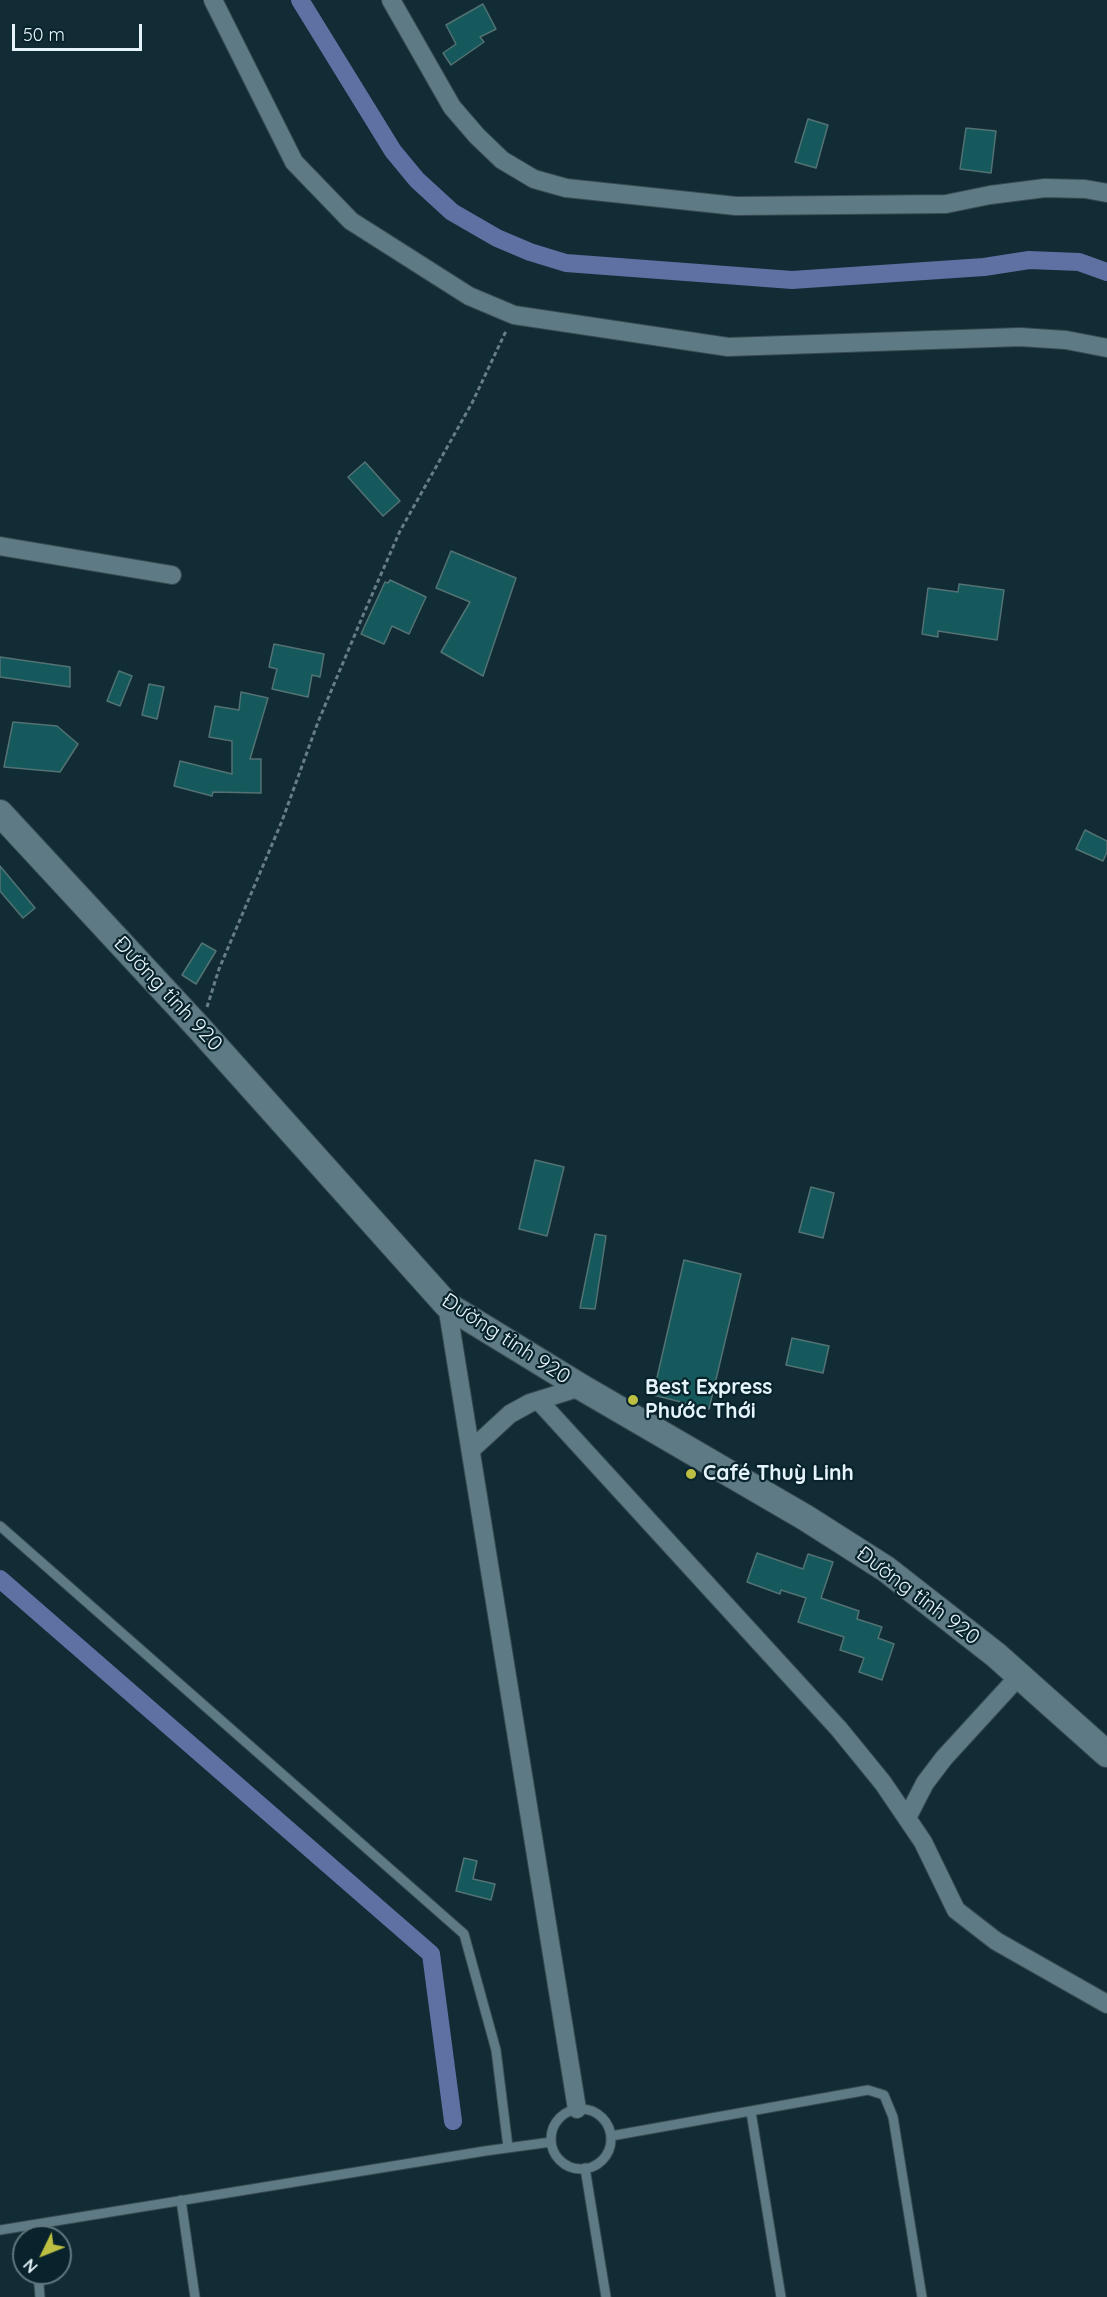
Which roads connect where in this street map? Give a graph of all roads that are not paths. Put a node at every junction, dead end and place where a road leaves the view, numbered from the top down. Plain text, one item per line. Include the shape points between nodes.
1 (213, 0) edge
2 (391, 0) edge
3 (1107, 193) edge
4 (1107, 348) edge
5 (0, 546) edge
6 (172, 575) dead end
7 (0, 813) edge
8 (447, 1305) junction
9 (581, 1387) junction
10 (539, 1401) junction
11 (472, 1449) junction
12 (0, 1526) edge
13 (1020, 1675) junction
14 (1107, 1754) edge
15 (884, 1783) junction
16 (925, 1783) junction
17 (907, 1818) junction
18 (1107, 2004) edge
19 (578, 2109) junction
20 (751, 2112) junction
21 (611, 2136) junction
22 (551, 2142) junction
23 (508, 2147) junction
24 (585, 2169) junction
25 (181, 2200) junction
26 (33, 2225) edge
27 (195, 2297) edge
28 (606, 2297) edge
29 (781, 2297) edge
30 (922, 2297) edge

1 - 4 street via 294,162 351,221 469,296 514,315 728,347 1020,336
2 - 3 street via 452,106 477,136 502,160 526,174 566,188 736,206 946,204 1045,188
5 - 6 street
7 - 8 main road, Đường tỉnh 920
8 - 9 main road, Đường tỉnh 920
8 - 11 street
9 - 10 street
9 - 13 main road, Đường tỉnh 920 via 877,1563
10 - 11 street via 510,1414
10 - 15 street
11 - 19 street
12 - 23 lane via 464,1934 496,2050
13 - 14 main road, Đường tỉnh 920
13 - 16 street
15 - 16 street via 903,1787
15 - 17 street
16 - 17 street
17 - 18 street via 956,1910 996,1941
19 - 21 lane via 596,2113
19 - 22 lane via 555,2124
20 - 21 lane
20 - 29 lane
20 - 30 lane via 868,2090 884,2095 893,2117
21 - 24 lane via 601,2161
22 - 23 lane
22 - 24 lane via 559,2159
23 - 25 lane
24 - 28 lane
25 - 26 lane
25 - 27 lane

